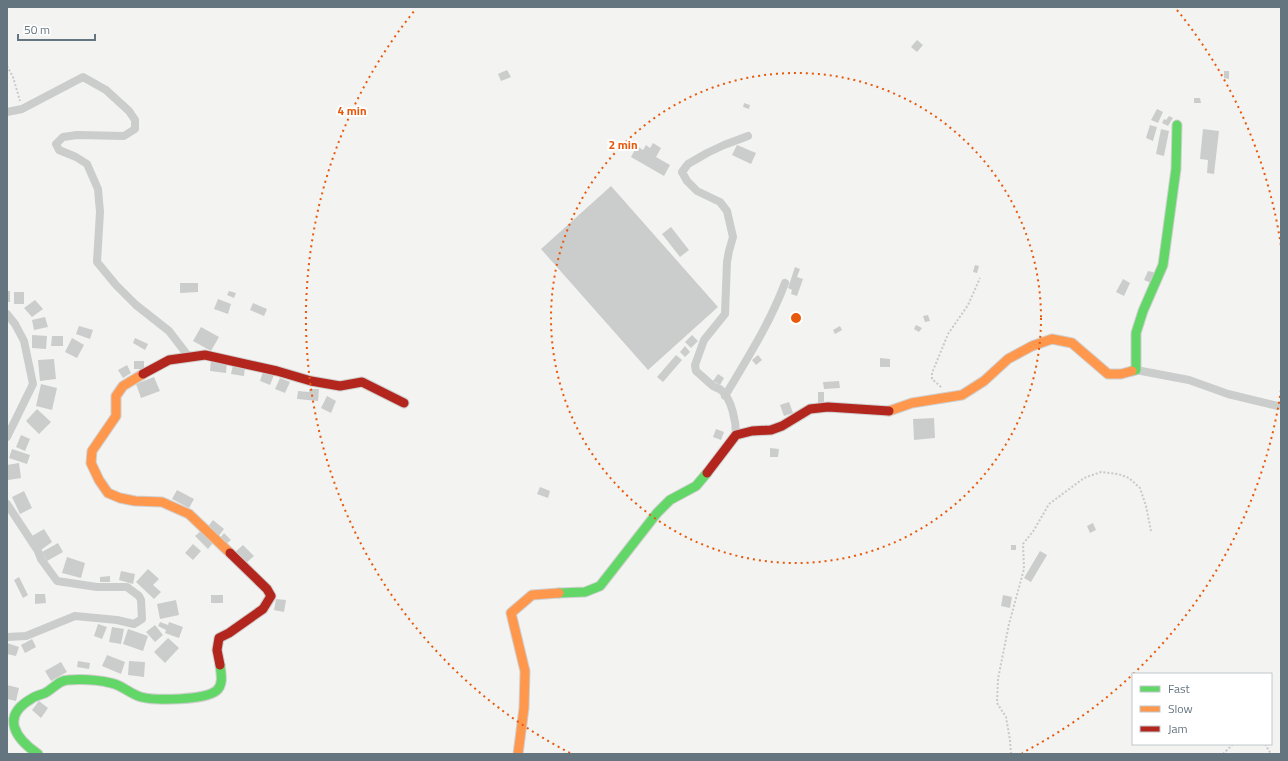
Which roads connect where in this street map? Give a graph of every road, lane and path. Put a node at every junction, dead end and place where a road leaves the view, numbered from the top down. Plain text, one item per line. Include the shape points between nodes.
1 (7, 66) edge
2 (22, 109) junction
3 (7, 112) edge
4 (1178, 125) dead end
5 (748, 136) dead end
6 (980, 278) dead end
7 (785, 283) dead end
8 (7, 314) edge
9 (189, 357) junction
10 (1136, 370) junction
11 (725, 396) junction
12 (951, 398) junction
13 (404, 403) dead end
14 (1281, 405) edge
15 (736, 435) junction
16 (7, 437) edge
17 (7, 504) edge
18 (1151, 531) dead end
19 (7, 637) edge
20 (1232, 745) edge
21 (1266, 745) edge
22 (38, 754) edge
23 (518, 754) edge
24 (1011, 754) edge
25 (1223, 754) edge
26 (1271, 754) edge

1 - 2 path via 13,77
2 - 3 street
2 - 9 street via 83,77 106,90 135,120 135,129 124,136 77,135 63,138 56,144 59,150 87,164 98,189 100,212 97,262 136,305 169,331
4 - 10 street via 1176,170 1163,264 1136,332
5 - 11 street via 688,164 682,172 697,190 720,202 727,211 733,237 729,251 725,314 704,340 695,365 696,371
6 - 12 path via 968,305 948,334 932,374 932,379
7 - 11 street via 766,328
8 - 16 street via 24,340 33,384
9 - 13 street via 205,355 222,358 310,381 340,386 362,382
9 - 22 street via 168,360 122,386 116,396 116,416 92,452 91,463 108,493 135,501 162,502 189,514 267,589 271,596 263,609 219,638 217,648 222,677 216,690 173,700 141,697 118,685 101,681 63,680 48,692 23,703 13,718 13,729 22,743
10 - 12 street via 1108,374 1072,343 1052,339 1008,359 984,381 962,395
10 - 14 street via 1189,380 1228,394
11 - 15 street via 736,420
12 - 15 street via 912,403 891,410 828,407 810,409 771,430
15 - 23 street via 696,486 670,500 657,513 600,586 585,592 532,595 512,613 524,671 524,708
17 - 19 street via 57,581 97,587 127,587 141,600 142,619 134,624 74,616 26,636
18 - 24 path via 1140,488 1129,478 1101,472 1084,478 1049,504 1023,544 1024,569 998,679 997,703 1006,717
20 - 25 path
21 - 26 path

